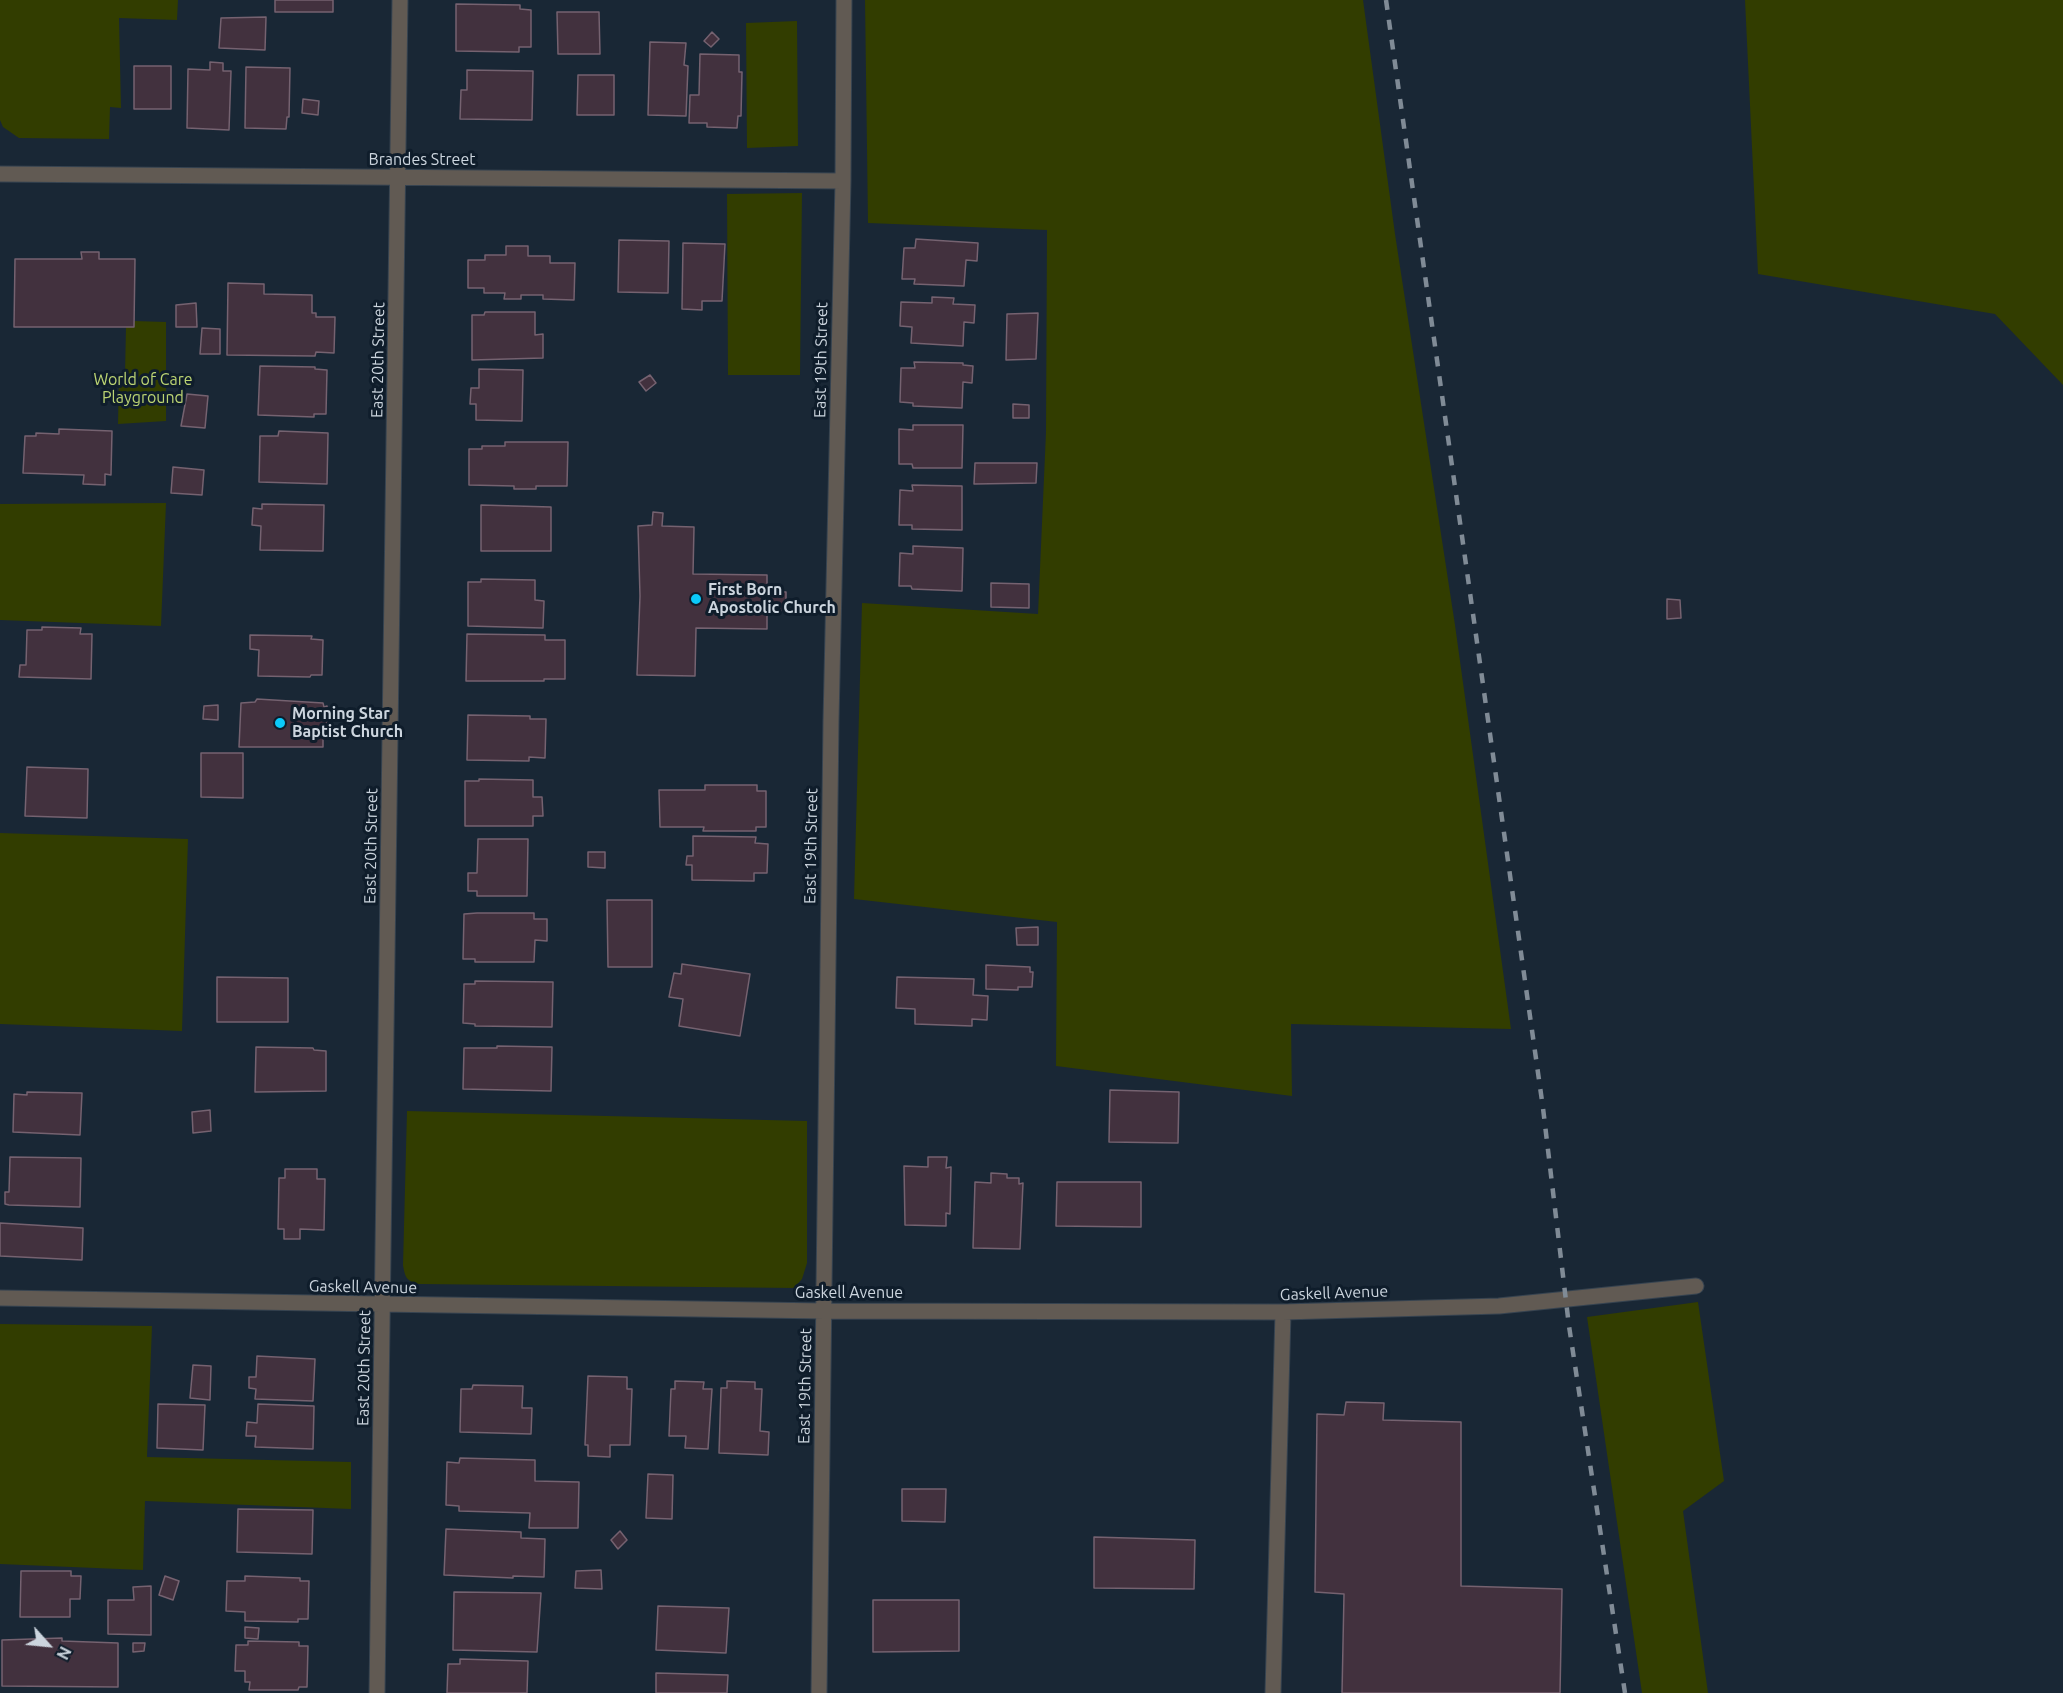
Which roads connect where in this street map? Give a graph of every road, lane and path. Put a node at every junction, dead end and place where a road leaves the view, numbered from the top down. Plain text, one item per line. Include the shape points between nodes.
1 (399, 0) edge
2 (844, 0) edge
3 (0, 174) edge
4 (398, 178) junction
5 (843, 181) junction
6 (1696, 1286) dead end
7 (0, 1298) edge
8 (383, 1305) junction
9 (824, 1311) junction
10 (1283, 1312) junction
11 (377, 1693) edge
12 (819, 1693) edge
13 (1273, 1693) edge

1 - 4 street, East 20th Street
2 - 5 street, East 19th Street
3 - 4 street, Brandes Street
4 - 5 street, Brandes Street
4 - 8 street, East 20th Street
5 - 9 street, East 19th Street
6 - 10 street, Gaskell Avenue via 1499,1306
7 - 8 street, Gaskell Avenue
8 - 9 street, Gaskell Avenue
8 - 11 street, East 20th Street
9 - 10 street, Gaskell Avenue
9 - 12 street, East 19th Street
10 - 13 street

